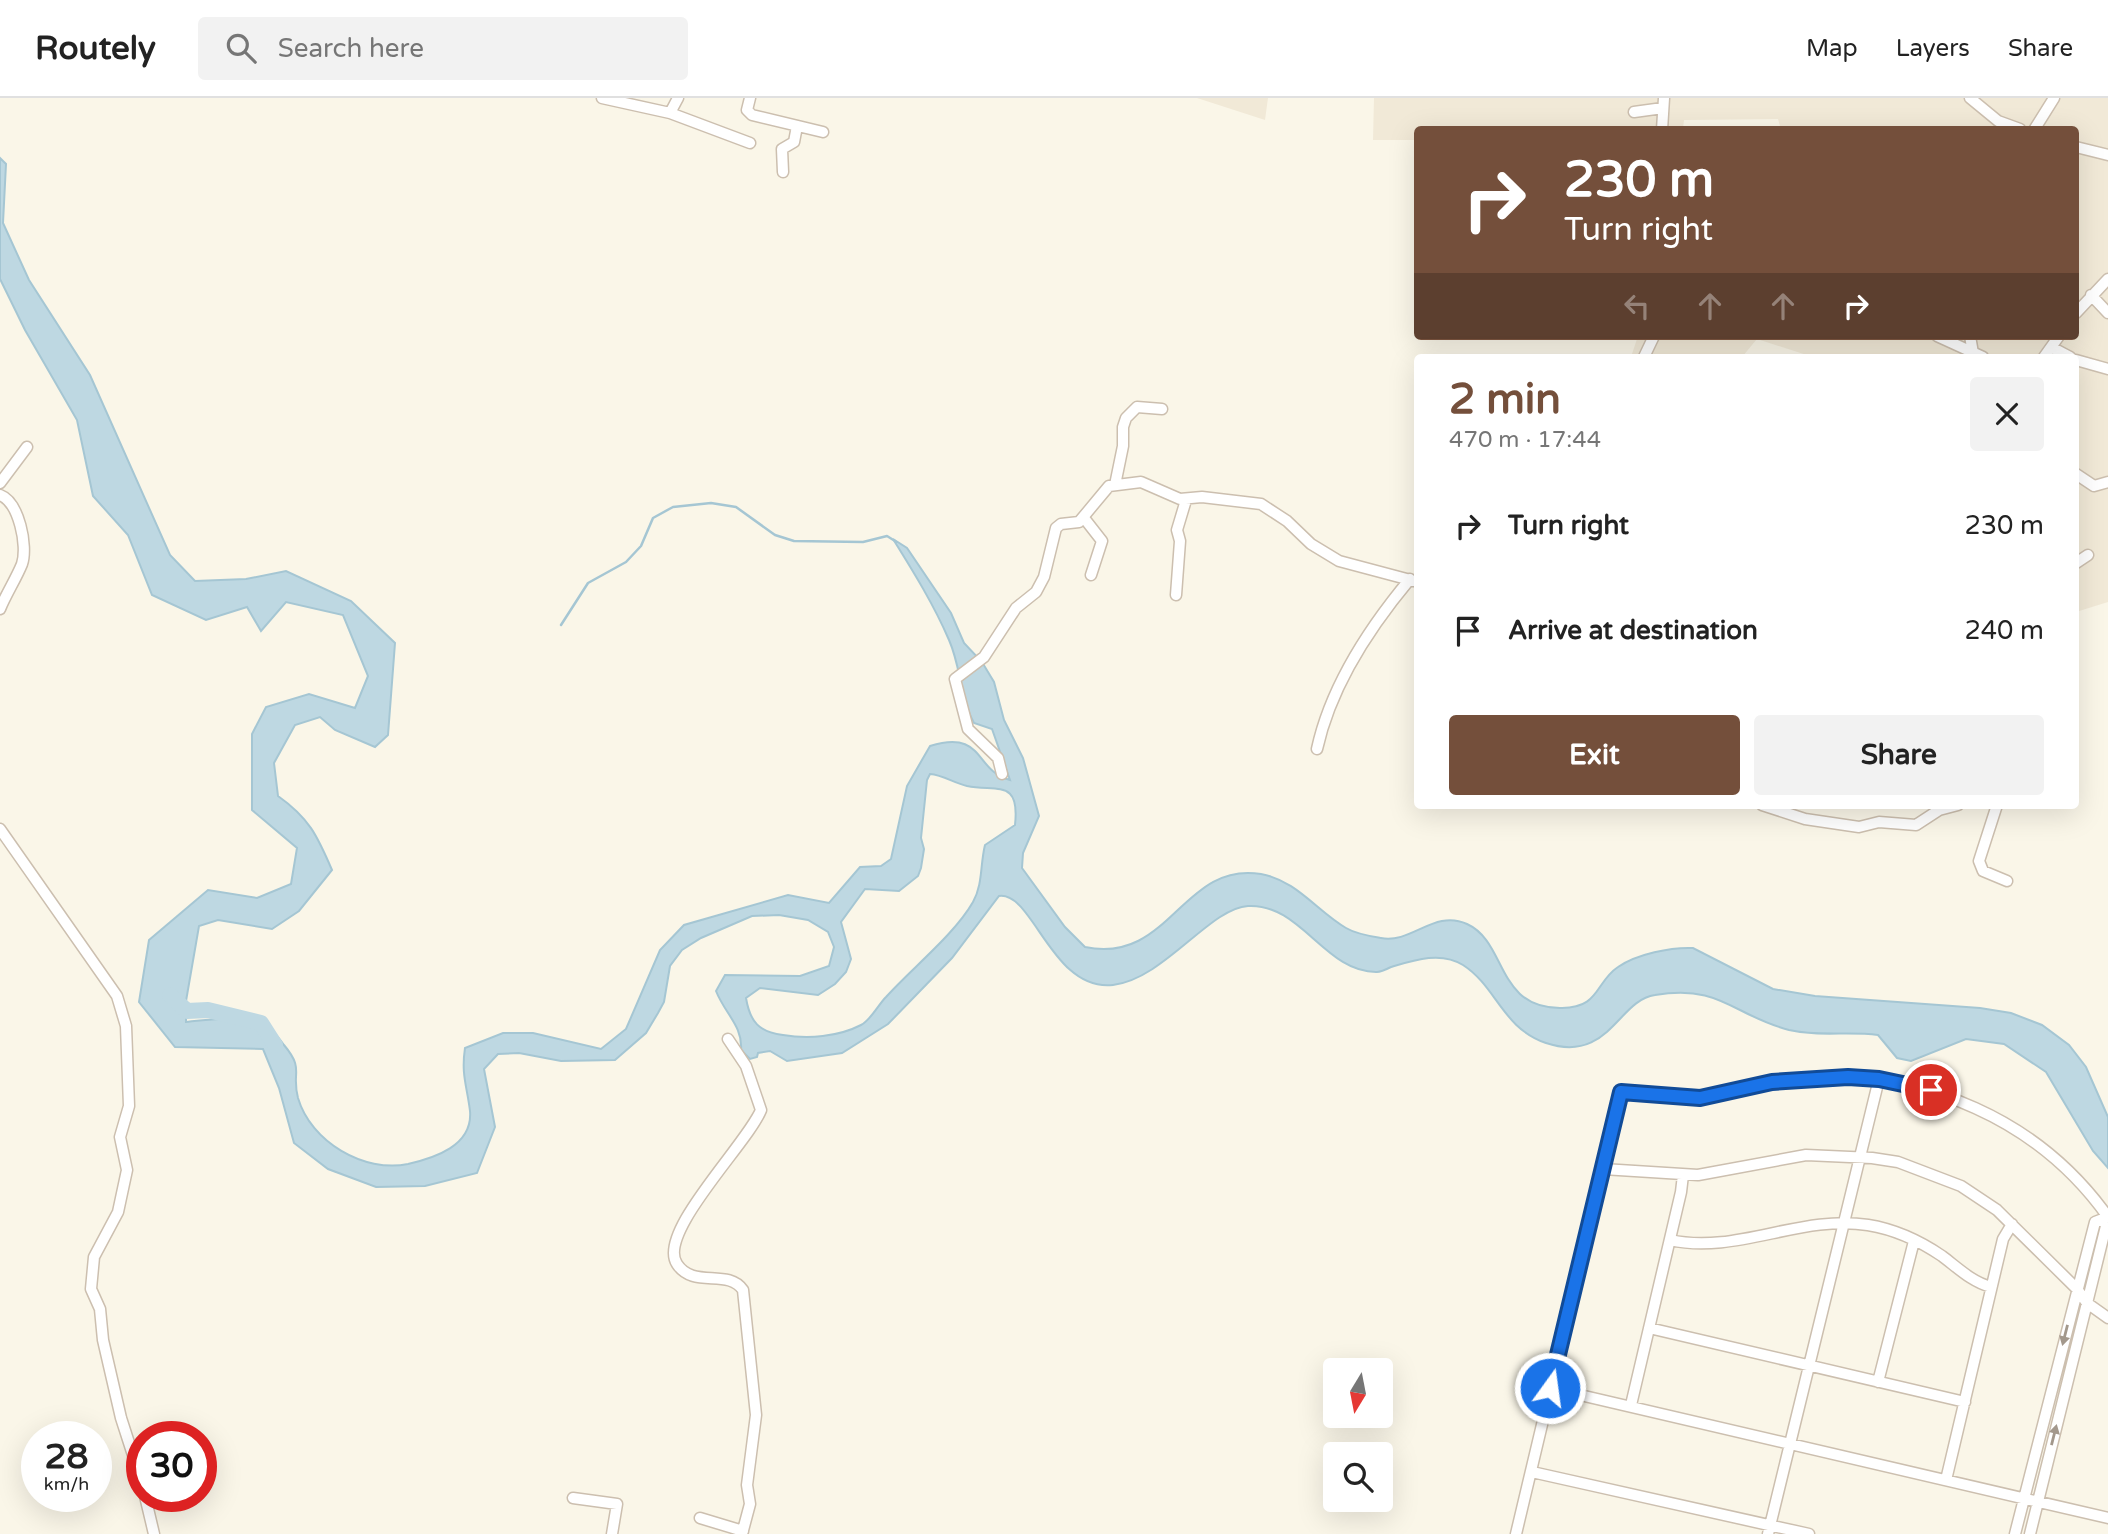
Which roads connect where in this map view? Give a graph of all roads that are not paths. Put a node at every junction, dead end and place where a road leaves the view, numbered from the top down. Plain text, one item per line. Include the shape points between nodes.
1 (602, 98) edge
2 (678, 98) edge
3 (750, 98) edge
4 (1970, 98) edge
5 (2054, 98) edge
6 (1664, 103) edge
7 (1634, 112) dead end
8 (670, 113) junction
9 (1662, 126) edge
10 (2012, 126) edge
11 (2036, 126) edge
12 (797, 127) junction
13 (823, 132) dead end
14 (750, 143) dead end
15 (2079, 148) edge
16 (2108, 155) edge
17 (783, 172) dead end
18 (2108, 279) edge
19 (2091, 295) junction
20 (2079, 309) edge
21 (2108, 313) edge
22 (1946, 340) edge
23 (2056, 340) edge
24 (2051, 346) junction
25 (1976, 354) edge
26 (2046, 354) edge
27 (2065, 354) edge
28 (2079, 361) edge
29 (2108, 369) edge
30 (1162, 410) dead end
31 (27, 447) dead end
32 (2079, 476) edge
33 (2108, 482) edge
34 (0, 483) edge
35 (1115, 485) junction
36 (0, 495) edge
37 (1186, 500) junction
38 (1084, 518) junction
39 (2088, 555) dead end
40 (2079, 561) edge
41 (1090, 575) dead end
42 (1414, 580) edge
43 (1176, 595) dead end
44 (0, 609) edge
45 (1317, 748) dead end
46 (1002, 774) dead end
47 (1774, 809) edge
48 (1943, 809) edge
49 (1994, 809) edge
50 (0, 829) edge
51 (2007, 881) dead end
52 (728, 1040) dead end
53 (1879, 1079) junction
54 (1859, 1157) junction
55 (1603, 1169) junction
56 (1683, 1175) junction
57 (2108, 1217) edge
58 (1843, 1224) junction
59 (2012, 1224) junction
60 (1670, 1240) junction
61 (1914, 1241) junction
62 (1991, 1287) junction
63 (2077, 1289) junction
64 (2087, 1303) junction
65 (2108, 1318) edge
66 (1649, 1328) junction
67 (1810, 1366) junction
68 (1878, 1382) junction
69 (1550, 1388) junction
70 (1965, 1402) junction
71 (1631, 1405) junction
72 (126, 1433) edge
73 (1792, 1442) junction
74 (1532, 1472) junction
75 (1946, 1480) junction
76 (573, 1498) dead end
77 (2024, 1499) junction
78 (2038, 1501) junction
79 (149, 1512) edge
80 (700, 1518) dead end
81 (2108, 1518) edge
82 (1769, 1530) edge
83 (743, 1532) edge
84 (154, 1534) edge
85 (612, 1534) edge
86 (1516, 1534) edge
87 (1809, 1534) edge
88 (2015, 1534) edge
89 (2030, 1534) edge

1 - 8 street
2 - 8 street
3 - 12 street via 747,110 751,115
4 - 10 street via 1998,121
5 - 11 street
6 - 7 street
6 - 9 street
8 - 14 street
12 - 13 street
12 - 17 street via 793,142 782,149
15 - 16 street
18 - 19 street
19 - 20 street
19 - 21 street
22 - 25 street
23 - 24 street
24 - 26 street
24 - 27 street
28 - 29 street
30 - 35 street via 1137,407 1126,418
31 - 34 street
32 - 33 street via 2094,486
35 - 37 street via 1141,482
35 - 38 street via 1105,489
36 - 44 street via 15,514 23,558
37 - 42 street via 1202,497 1261,504 1339,561
37 - 43 street via 1177,530
38 - 41 street via 1102,541
38 - 46 street via 1056,528 1040,586 1016,608 984,657 957,675 968,729 998,758
39 - 40 street
42 - 45 street via 1384,609 1338,686
47 - 48 street via 1859,827 1879,822 1916,825
49 - 51 street via 1979,861 1983,871
50 - 72 street via 125,1014 129,1098 120,1137 127,1170 118,1212 94,1257 92,1289
52 - 83 street via 746,1066 761,1110 695,1205 674,1241 672,1254 678,1266 697,1279 730,1280 743,1290 756,1415 747,1485 750,1503
53 - 54 street
53 - 55 street via 1806,1078 1700,1098 1621,1092
53 - 57 street via 1962,1101 2021,1132 2059,1160
54 - 56 street via 1806,1155 1734,1171
54 - 58 street
54 - 59 street via 1898,1162 1961,1186
55 - 56 street
55 - 69 street
56 - 60 street
57 - 63 street via 2095,1222
57 - 64 street
58 - 60 street via 1800,1226 1721,1241 1688,1244
58 - 61 street via 1867,1225
58 - 67 street
59 - 62 street via 2003,1238
59 - 63 street
60 - 66 street
61 - 62 street via 1976,1283
61 - 68 street
62 - 70 street
63 - 64 street
63 -> 77 street
64 - 65 street
78 -> 64 street
66 - 67 street
66 - 71 street
67 - 68 street
67 - 73 street
68 - 70 street
69 - 71 street
69 - 74 street
70 - 75 street
71 - 73 street
73 - 75 street
73 - 82 street
74 - 82 street
74 - 86 street
75 - 77 street
76 - 85 street via 617,1504
77 - 78 street
77 - 88 street
78 - 81 street
78 - 89 street
79 - 84 street
80 - 83 street
82 - 87 street

